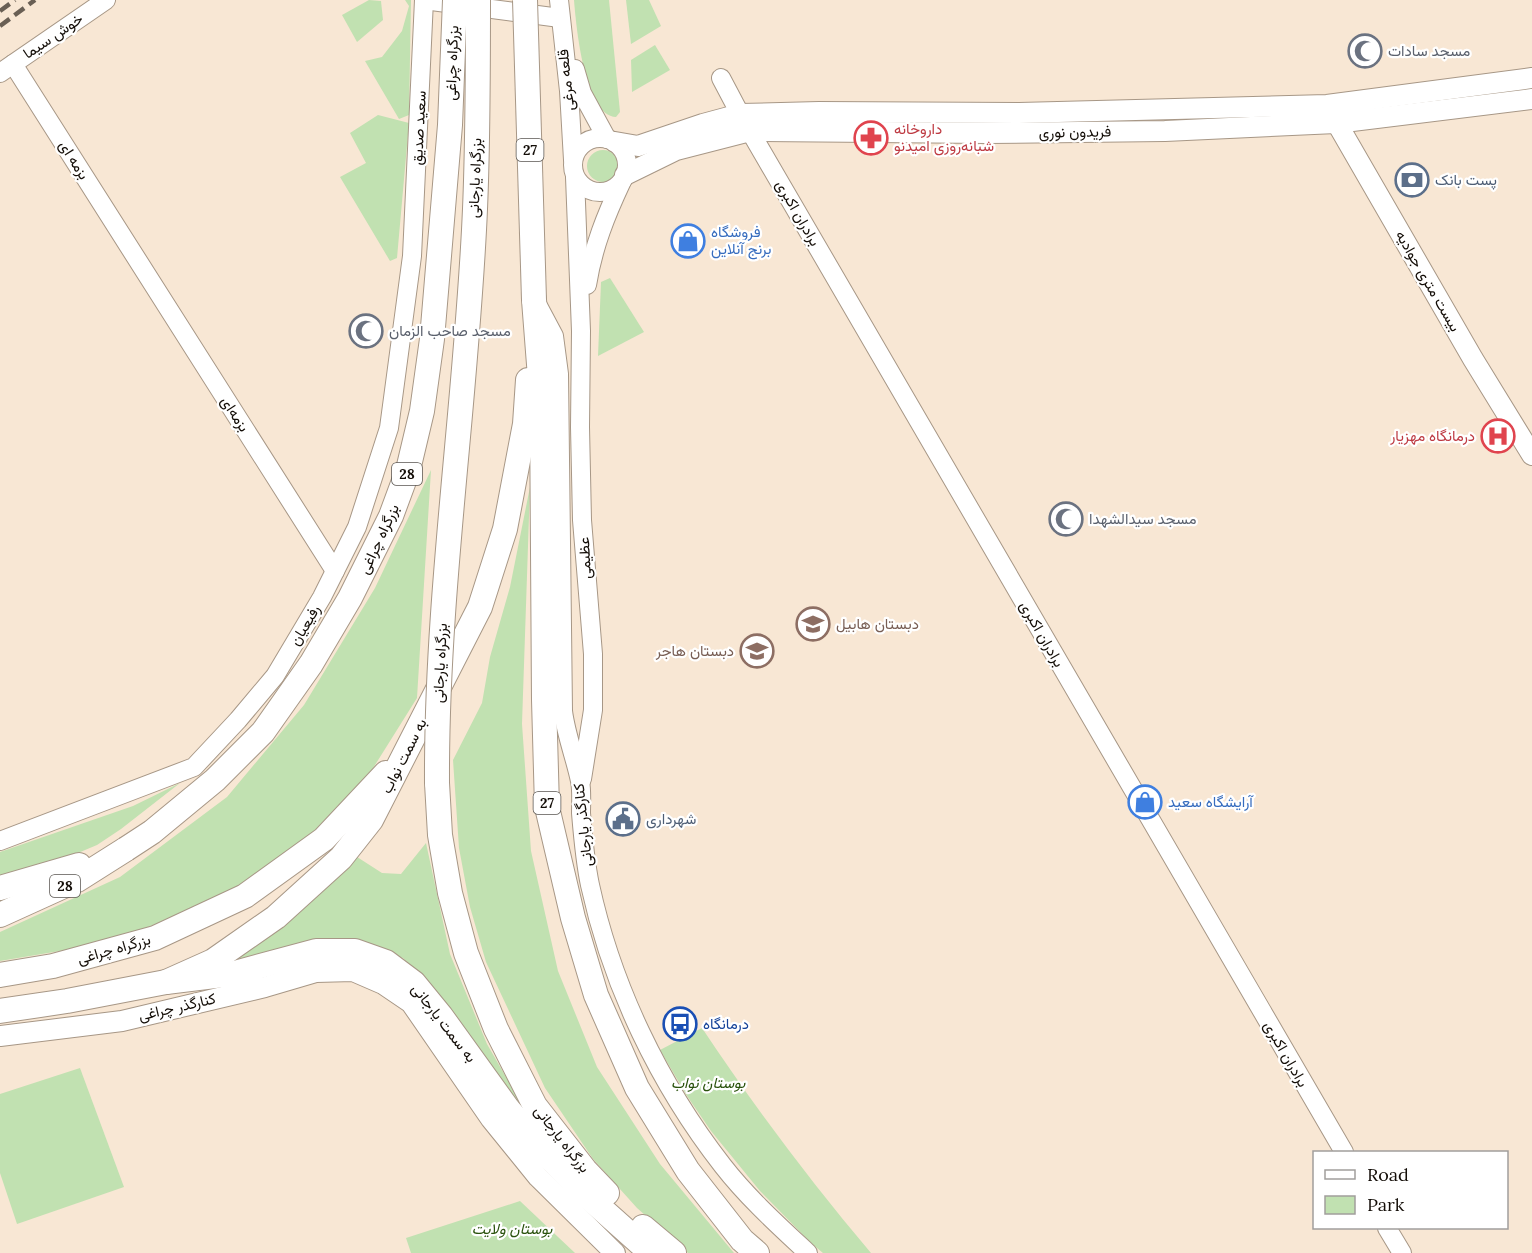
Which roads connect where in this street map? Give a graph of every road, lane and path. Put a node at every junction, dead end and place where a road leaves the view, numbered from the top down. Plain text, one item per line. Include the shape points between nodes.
1 (106, 0) edge
2 (424, 0) edge
3 (455, 0) edge
4 (478, 0) edge
5 (525, 0) edge
6 (560, 9) edge
7 (6, 69) edge
8 (721, 78) dead end
9 (1532, 78) edge
10 (1532, 99) edge
11 (1327, 105) junction
12 (819, 112) junction
13 (1019, 113) junction
14 (740, 114) junction
15 (1336, 123) junction
16 (750, 132) junction
17 (820, 132) junction
18 (1020, 133) junction
19 (611, 141) junction
20 (574, 168) junction
21 (625, 175) junction
22 (135, 256) joint
23 (412, 256) joint
24 (534, 300) junction
25 (581, 331) junction
26 (1532, 455) edge
27 (335, 571) junction
28 (593, 686) junction
29 (563, 696) junction
30 (410, 744) junction
31 (581, 783) junction
32 (0, 841) edge
33 (126, 849) junction
34 (0, 888) edge
35 (0, 915) edge
36 (0, 975) edge
37 (166, 982) junction
38 (0, 1011) edge
39 (0, 1036) edge
40 (1343, 1151) edge
41 (1389, 1229) edge
42 (615, 1253) edge
43 (651, 1253) edge
44 (674, 1253) edge
45 (757, 1253) edge
46 (808, 1253) edge
47 (1402, 1253) edge

1 - 7 street, خوش سیما
2 - 6 street
2 - 23 street, سعید صدیق
3 - 33 highway, بزرگراه چراغی / 28, bridge via 449,136 432,339 408,470 391,516 345,608 263,732 215,780
4 - 44 highway, بزرگراه یارجانی, bridge via 475,209 440,636 440,835 466,953 496,1029 535,1106 585,1170 625,1212
5 - 24 highway, 27, bridge
6 - 19 street via 582,93
6 - 20 street, قلعه مرغی
7 - 22 street, بزمه ای
8 - 14 street, برادران اکبری
9 - 11 main road, فریدون نوری
10 - 15 main road, فریدون نوری
11 - 13 main road, فریدون نوری
11 - 15 main road, بیست متری جوادیه
12 - 13 main road, فریدون نوری
12 - 14 main road, فریدون نوری
12 - 17 main road
13 - 18 main road
14 - 16 street, برادران اکبری
14 - 19 main road, فریدون نوری via 638,146
15 - 18 main road, فریدون نوری
15 - 26 main road, بیست متری جوادیه
16 - 17 main road, فریدون نوری
16 - 21 main road, فریدون نوری via 676,150
16 - 40 street, برادران اکبری
17 - 18 main road, فریدون نوری
19 - 20 street via 598,138 582,144 576,151
19 - 21 street via 626,157
20 - 21 street via 588,190 597,192 614,188
20 - 25 street, قلعه مرغی
21 - 25 street via 595,244
22 - 27 street, بزمه‌ای
23 - 27 street, رفیعیان via 388,428 357,527
24 - 29 street, کنارگذر یارجانی via 554,336 559,374
24 - 30 highway, به سمت نواب via 525,424 505,529 480,607
24 - 45 highway, 27 via 543,403 548,807 573,918 596,995 637,1088 688,1171 742,1240
25 - 28 street, عظیمی via 582,520
27 - 32 street, رفیعیان via 275,676 194,766
28 - 29 street via 584,713 573,710
28 - 31 street, عظیمی
29 - 31 street, کنارگذر یارجانی via 565,724
30 - 36 highway, بزرگراه چراغی via 324,839 245,896 155,938 53,966
30 - 37 highway, به سمت نواب via 371,820 341,858 276,917 213,961
31 - 46 street, کنارگذر یارجانی via 585,853 597,916 607,953 635,1020 689,1120 723,1167
33 - 34 highway
33 - 35 highway, بزرگراه چراغی / 28 via 77,880
37 - 38 highway
37 - 43 highway, به سمت یارجانی via 231,974 316,951 355,951 386,962 414,983 542,1150
39 - 42 main road, کنارگذر چراغی via 122,1020 316,972 353,971 383,984 411,1004 491,1119 538,1177
41 - 47 street

